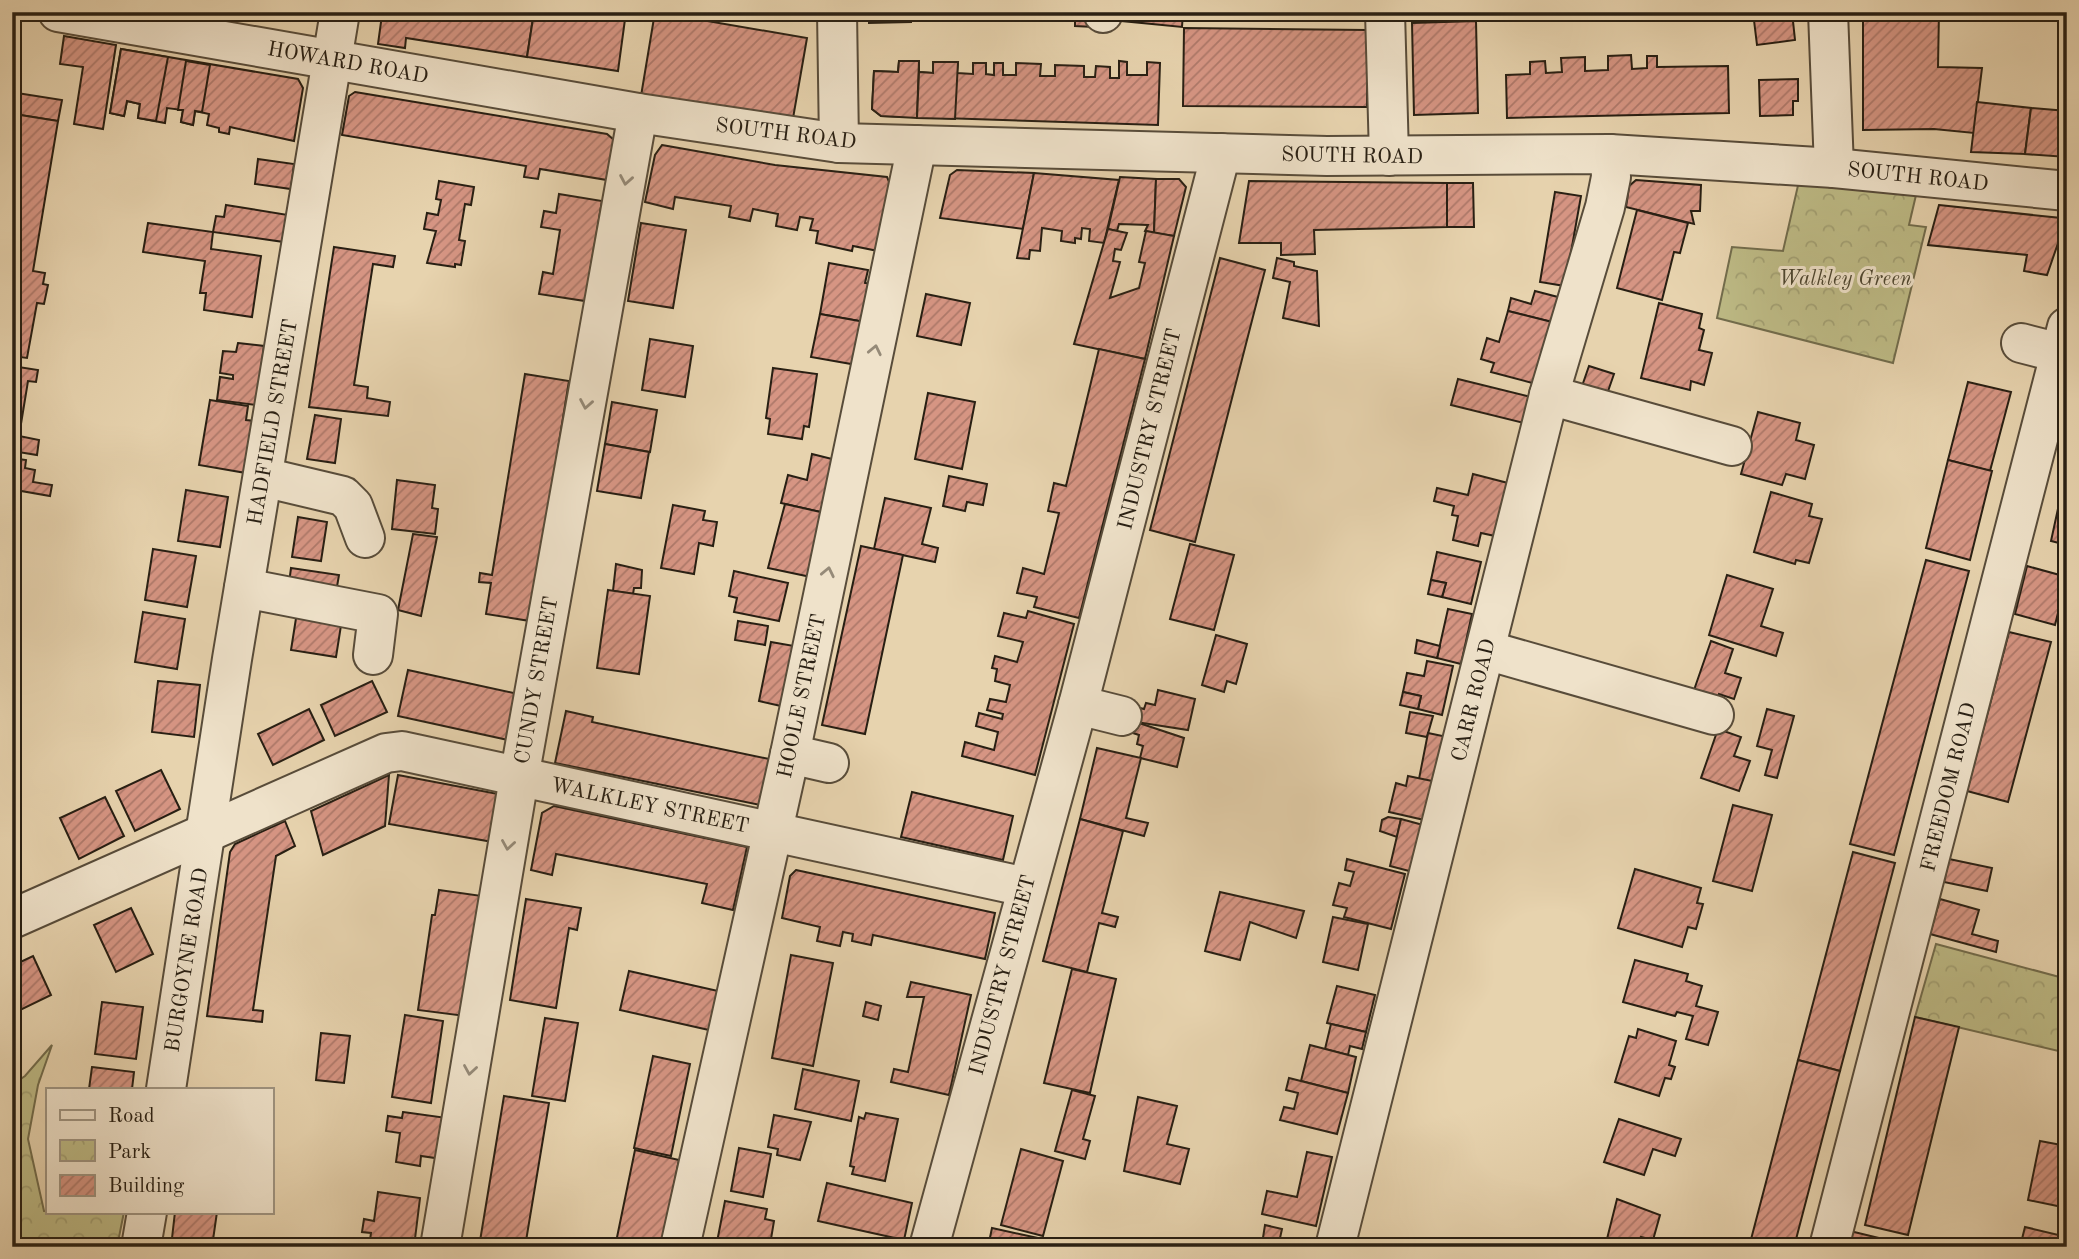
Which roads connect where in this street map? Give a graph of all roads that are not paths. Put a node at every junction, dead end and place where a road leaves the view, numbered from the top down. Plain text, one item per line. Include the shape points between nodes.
1 (58, 12) edge
2 (340, 12) edge
3 (837, 12) edge
4 (1385, 12) edge
5 (1828, 12) edge
6 (333, 60) junction
7 (638, 113) junction
8 (839, 143) junction
9 (917, 145) junction
10 (1221, 153) junction
11 (1610, 154) junction
12 (1389, 156) junction
13 (1834, 168) junction
14 (2067, 191) edge
15 (2063, 340) edge
16 (2021, 343) dead end
17 (1549, 395) junction
18 (1732, 446) dead end
19 (262, 477) junction
20 (365, 538) dead end
21 (244, 588) junction
22 (1486, 650) junction
23 (373, 655) dead end
24 (1078, 705) junction
25 (1714, 715) dead end
26 (1122, 716) dead end
27 (790, 754) junction
28 (829, 763) dead end
29 (519, 778) junction
30 (770, 830) junction
31 (206, 831) junction
32 (1026, 887) junction
33 (12, 919) edge
34 (166, 1088) edge
35 (147, 1214) edge
36 (141, 1247) edge
37 (440, 1247) edge
38 (680, 1247) edge
39 (929, 1247) edge
40 (1335, 1247) edge
41 (1829, 1247) edge

1 - 6 street, HOWARD ROAD
2 - 6 street, HADFIELD STREET
3 - 8 street
4 - 12 street
5 - 13 street
6 - 7 street, HOWARD ROAD
6 - 19 street, HADFIELD STREET
7 - 8 street, SOUTH ROAD
7 -> 29 street, CUNDY STREET via 584,343
8 - 9 street, SOUTH ROAD
9 - 10 street, SOUTH ROAD
27 -> 9 street, HOOLE STREET
10 - 12 street, SOUTH ROAD
10 - 24 street, INDUSTRY STREET
11 - 12 street, SOUTH ROAD
11 - 13 street, SOUTH ROAD
11 - 17 street, CARR ROAD via 1605,207
13 - 14 street, SOUTH ROAD
15 - 16 street
15 - 41 street, FREEDOM ROAD
17 - 18 street
17 - 22 street, CARR ROAD
19 - 20 street via 343,496 353,506
19 - 21 street, HADFIELD STREET
21 - 23 street via 378,614
21 - 31 street, HADFIELD STREET
22 - 25 street
22 - 40 street, CARR ROAD
24 - 26 street
24 - 32 street, INDUSTRY STREET
27 - 28 street
27 - 30 street, HOOLE STREET
29 - 30 street, WALKLEY STREET
29 - 31 street, WALKLEY STREET via 401,751 386,753
29 -> 37 street, CUNDY STREET
30 - 32 street, WALKLEY STREET
30 - 38 street, HOOLE STREET
31 - 33 street, WALKLEY STREET
31 - 34 street, BURGOYNE ROAD
32 - 39 street, INDUSTRY STREET
35 - 36 street

